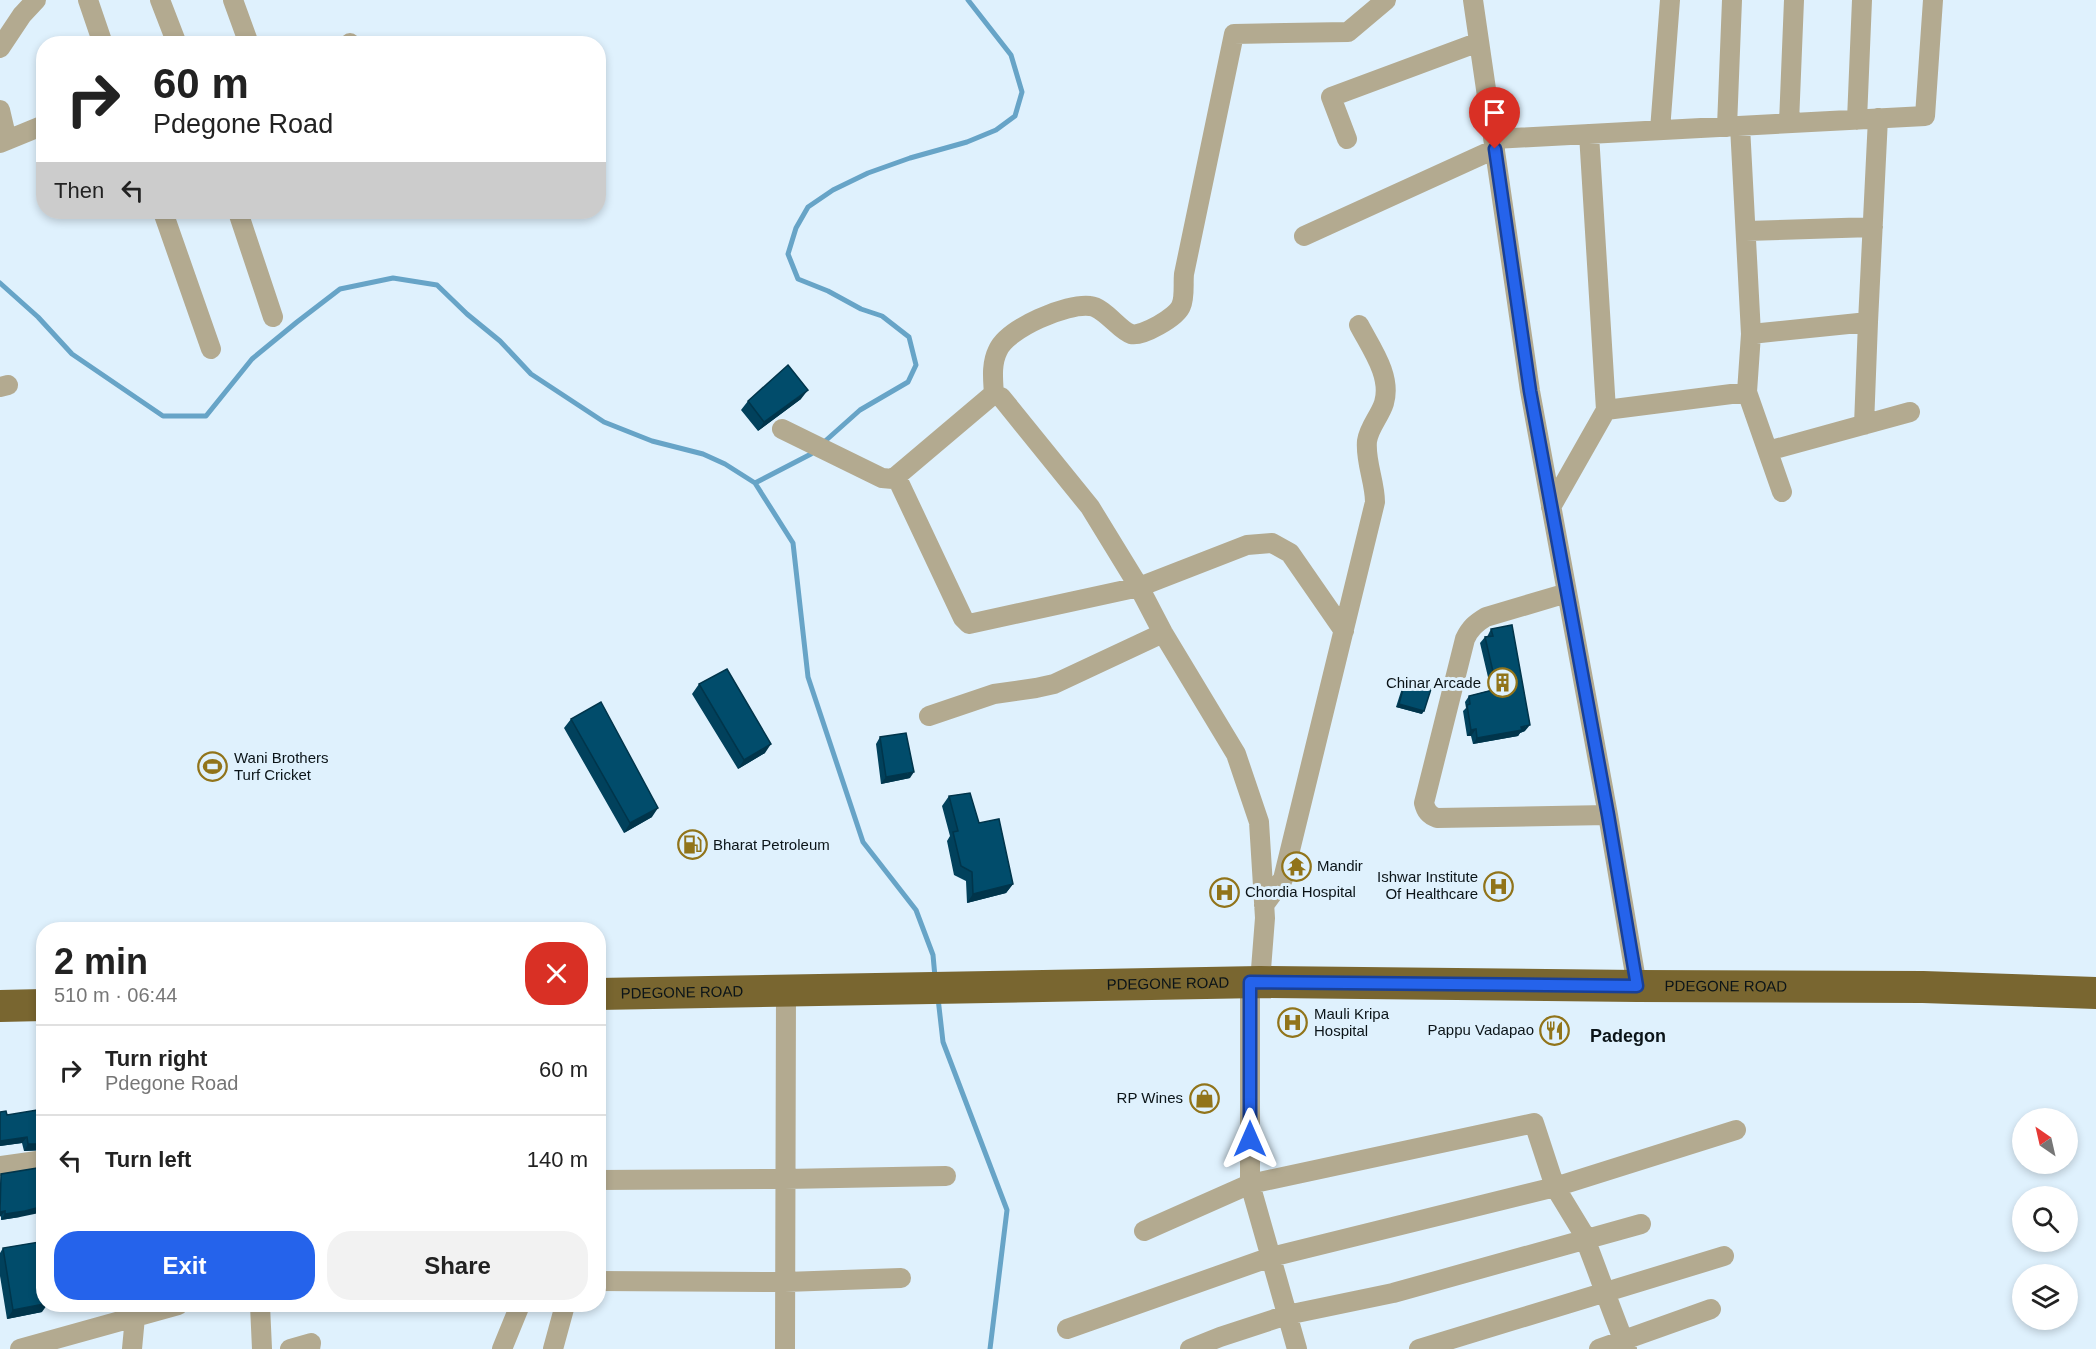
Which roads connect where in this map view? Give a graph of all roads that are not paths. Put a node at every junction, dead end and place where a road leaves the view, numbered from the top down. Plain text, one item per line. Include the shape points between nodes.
1 (36, 0) edge
2 (88, 0) edge
3 (160, 0) edge
4 (233, 0) edge
5 (1386, 0) edge
6 (1473, 0) edge
7 (1670, 0) edge
8 (1732, 0) edge
9 (1794, 0) edge
10 (1862, 0) edge
11 (1933, 0) edge
12 (100, 36) edge
13 (174, 36) edge
14 (246, 36) edge
15 (1479, 42) junction
16 (0, 48) edge
17 (0, 110) edge
18 (1878, 118) junction
19 (1857, 120) junction
20 (1789, 123) junction
21 (1734, 126) junction
22 (36, 128) edge
23 (1660, 130) junction
24 (1589, 134) junction
25 (1347, 139) dead end
26 (3, 142) edge
27 (1494, 144) junction
28 (165, 219) edge
29 (240, 219) edge
30 (1873, 227) junction
31 (1746, 231) junction
32 (1304, 236) dead end
33 (273, 317) dead end
34 (1868, 322) junction
35 (1359, 325) dead end
36 (1751, 334) junction
37 (211, 349) dead end
38 (1747, 392) junction
39 (994, 395) junction
40 (1606, 410) junction
41 (1910, 412) dead end
42 (1864, 425) junction
43 (782, 429) dead end
44 (1768, 451) junction
45 (896, 476) junction
46 (1782, 492) dead end
47 (1551, 507) junction
48 (1139, 587) junction
49 (1567, 593) junction
50 (1344, 631) junction
51 (1163, 633) junction
52 (929, 716) dead end
53 (1608, 815) junction
54 (1264, 905) junction
55 (1255, 982) junction
56 (1637, 986) junction
57 (786, 991) junction
58 (2096, 993) edge
59 (606, 994) edge
60 (36, 1005) edge
61 (0, 1006) edge
62 (1736, 1130) dead end
63 (36, 1161) edge
64 (0, 1166) edge
65 (946, 1176) dead end
66 (606, 1179) edge
67 (785, 1179) junction
68 (1250, 1184) junction
69 (1555, 1187) junction
70 (1641, 1224) dead end
71 (1144, 1231) dead end
72 (1585, 1239) junction
73 (1725, 1256) dead end
74 (1271, 1257) junction
75 (901, 1278) dead end
76 (606, 1281) edge
77 (785, 1282) junction
78 (1604, 1293) junction
79 (1711, 1309) dead end
80 (153, 1312) edge
81 (260, 1312) edge
82 (517, 1312) edge
83 (562, 1312) edge
84 (1287, 1314) junction
85 (135, 1317) junction
86 (1067, 1329) dead end
87 (1625, 1345) edge
88 (20, 1349) edge
89 (132, 1349) edge
90 (262, 1349) edge
91 (290, 1349) edge
92 (310, 1349) edge
93 (502, 1349) edge
94 (553, 1349) edge
95 (785, 1349) edge
96 (1190, 1349) edge
97 (1297, 1349) edge
98 (1419, 1349) edge
99 (1599, 1349) edge

1 - 16 street
2 - 12 street
3 - 13 street
4 - 14 street
5 - 39 street via 1348,32 1234,34 1184,274 1181,307 1142,334 1130,334 1093,305 1053,312 1012,334 998,348 993,364
6 - 15 street
7 - 23 street
8 - 21 street
9 - 20 street
10 - 19 street
11 - 18 street via 1925,116
15 - 25 street via 1331,97
15 - 27 street
17 - 26 street
18 - 19 street
18 - 30 street
19 - 20 street
20 - 21 street
21 - 23 street
21 - 31 street
22 - 26 street
23 - 24 street
24 - 27 street
24 - 40 street
27 - 32 street
27 - 47 street
28 - 37 street
29 - 33 street
30 - 31 street
30 - 34 street
31 - 36 street
34 - 36 street
34 - 42 street
35 - 50 street via 1383,374 1386,389 1384,404 1367,442 1376,502
36 - 38 street
38 - 40 street
38 - 44 street
39 - 45 street
39 - 48 street via 1001,397 1090,507
40 - 47 street
41 - 42 street
42 - 44 street
43 - 45 street via 882,478
44 - 46 street
45 - 48 street via 969,624
47 - 49 street
48 - 50 street via 1247,545 1272,543 1290,553
48 - 51 street
49 - 53 street
49 - 53 street via 1486,617 1468,631 1425,809 1437,818
50 - 54 street via 1282,879
51 - 52 street via 1054,684 994,694
51 - 54 street via 1236,754 1259,822
53 - 56 street
54 - 55 street
55 - 56 highway, PDEGONE ROAD
55 - 57 highway, PDEGONE ROAD
55 - 68 street
56 - 58 highway, PDEGONE ROAD via 1923,987
57 - 59 highway, PDEGONE ROAD
57 - 67 street
60 - 61 highway
62 - 69 street
63 - 64 street
65 - 67 street
66 - 67 street
67 - 77 street
68 - 69 street via 1534,1123
68 - 71 street
68 - 74 street
69 - 72 street
69 - 74 street
70 - 72 street
72 - 78 street
72 - 84 street via 1393,1293
73 - 78 street
74 - 84 street
74 - 86 street
75 - 77 street
76 - 77 street
77 - 95 street
78 - 87 street
78 - 98 street
79 - 87 street
80 - 85 street
81 - 90 street
82 - 93 street
83 - 94 street
84 - 96 street
84 - 97 street
85 - 88 street
85 - 89 street
87 - 99 street
91 - 92 street via 311,1343

